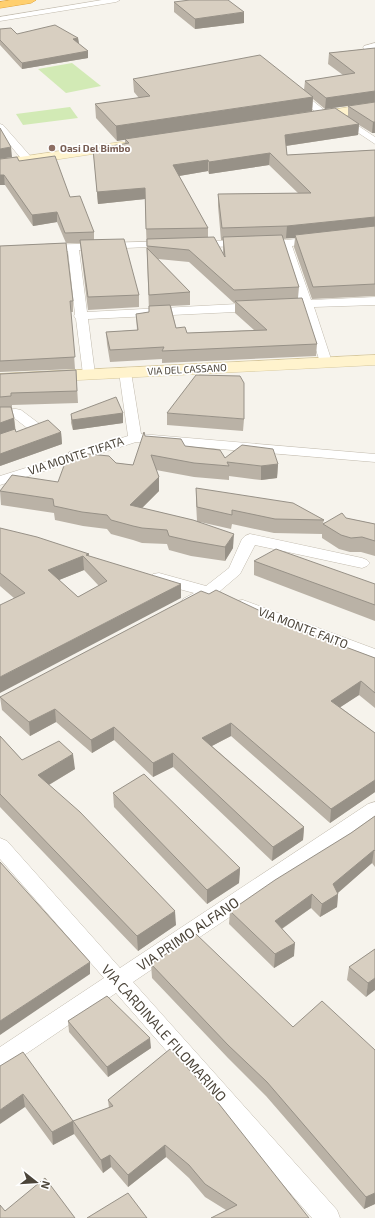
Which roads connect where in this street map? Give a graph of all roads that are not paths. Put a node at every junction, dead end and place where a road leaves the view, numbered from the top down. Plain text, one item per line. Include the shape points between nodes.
1 (5, 0) edge
2 (31, 0) edge
3 (116, 0) edge
4 (0, 1) edge
5 (0, 5) edge
6 (0, 19) edge
7 (288, 86) edge
8 (375, 107) edge
9 (330, 114) junction
10 (302, 118) edge
11 (0, 127) edge
12 (375, 141) edge
13 (137, 143) edge
14 (28, 160) junction
15 (0, 164) edge
16 (330, 238) edge
17 (286, 243) junction
18 (73, 247) junction
19 (37, 248) edge
20 (375, 301) edge
21 (306, 304) junction
22 (80, 316) junction
23 (375, 360) edge
24 (326, 362) junction
25 (125, 372) junction
26 (89, 374) junction
27 (0, 379) edge
28 (0, 414) edge
29 (21, 433) edge
30 (135, 438) junction
31 (375, 458) edge
32 (0, 481) edge
33 (362, 563) dead end
34 (142, 573) edge
35 (209, 592) junction
36 (174, 610) edge
37 (375, 655) edge
38 (375, 809) edge
39 (0, 846) edge
40 (118, 981) junction
41 (0, 1059) edge
42 (328, 1218) edge

1 - 4 highway
2 - 5 highway
3 - 6 street
7 - 9 street
8 - 9 main road
9 - 10 main road
9 - 12 street
11 - 14 street
13 - 14 main road
14 - 15 main road
16 - 17 street
17 - 18 street
17 - 21 street
18 - 19 street
18 - 22 street
20 - 21 street
21 - 22 street
21 - 24 street
22 - 26 street
23 - 24 main road, VIA DEL CASSANO
24 - 25 main road, VIA DEL CASSANO
25 - 26 main road, VIA DEL CASSANO
25 - 30 street, VIA MONTE TIFATA
26 - 27 main road, VIA DEL CASSANO
28 - 29 street via 16,413 36,428
30 - 31 street
30 - 32 street, VIA MONTE TIFATA
33 - 35 street via 243,537 235,571
34 - 35 street, VIA MONTE FAITO
35 - 36 street
35 - 37 street, VIA MONTE FAITO
38 - 40 street, VIA PRIMO ALFANO
39 - 40 street, VIA CARDINALE FILOMARINO
40 - 41 street, VIA PRIMO ALFANO
40 - 42 street, VIA CARDINALE FILOMARINO

